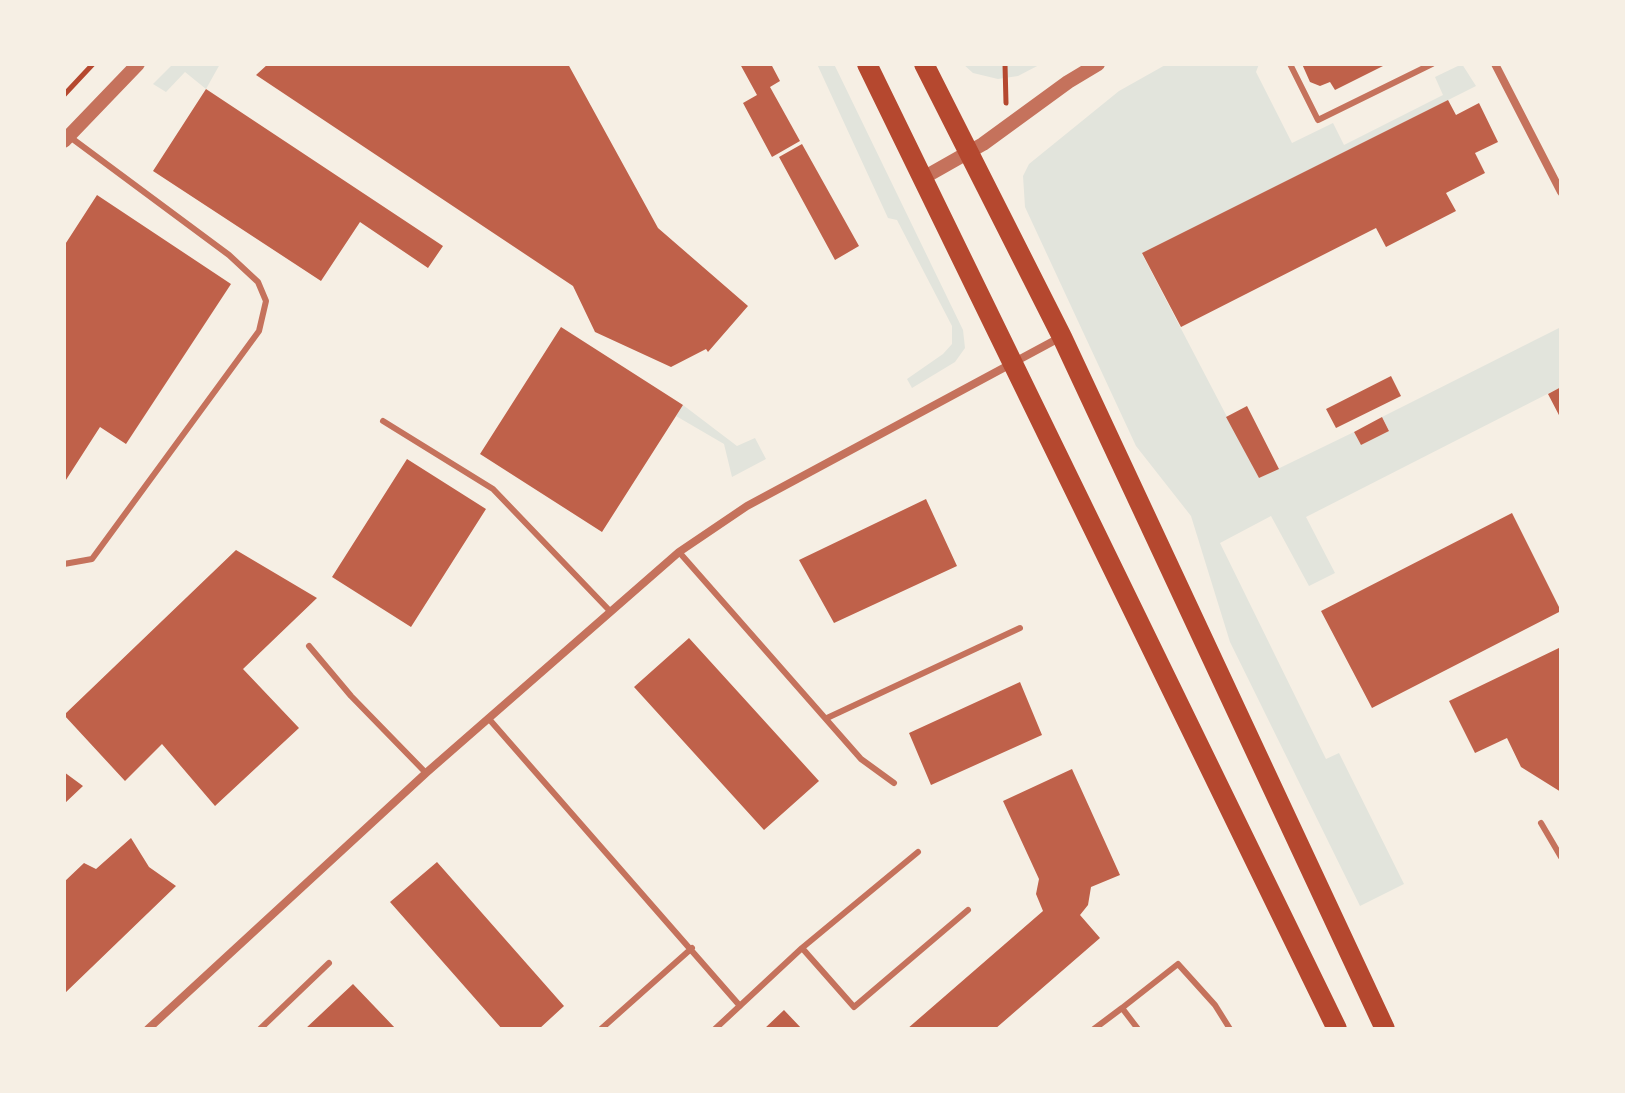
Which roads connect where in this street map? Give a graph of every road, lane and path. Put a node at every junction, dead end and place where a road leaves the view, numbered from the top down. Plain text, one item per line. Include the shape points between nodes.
1 (93, 64) edge
2 (138, 64) edge
3 (867, 64) edge
4 (924, 64) edge
5 (1005, 64) edge
6 (1098, 64) edge
7 (1290, 64) edge
8 (1432, 64) edge
9 (1495, 64) edge
10 (64, 95) edge
11 (1006, 127) junction
12 (66, 138) edge
13 (968, 153) junction
14 (923, 178) junction
15 (1561, 192) edge
16 (1062, 337) junction
17 (1014, 363) junction
18 (383, 421) dead end
19 (679, 552) junction
20 (64, 564) edge
21 (609, 610) junction
22 (1020, 628) dead end
23 (309, 646) dead end
24 (827, 718) junction
25 (489, 719) junction
26 (426, 773) junction
27 (894, 783) dead end
28 (1541, 823) dead end
29 (918, 852) dead end
30 (1561, 857) edge
31 (968, 910) dead end
32 (692, 948) junction
33 (802, 948) junction
34 (329, 963) dead end
35 (740, 1006) junction
36 (1122, 1008) junction
37 (148, 1029) edge
38 (260, 1029) edge
39 (601, 1029) edge
40 (715, 1029) edge
41 (1094, 1029) edge
42 (1138, 1029) edge
43 (1230, 1029) edge
44 (1337, 1029) edge
45 (1385, 1029) edge

1 - 10 path
2 - 12 street
3 - 14 main road
4 - 13 main road
5 - 11 path
6 - 11 street
7 - 8 lane via 1318,120
9 - 15 street
11 - 13 street
12 - 20 lane via 229,255 258,282 266,301 259,331 92,559
13 - 14 street
13 - 16 main road
14 - 17 main road
16 - 17 street
16 - 45 main road
17 - 19 street via 747,506
17 - 44 main road
18 - 21 lane via 493,489
19 - 21 street
19 - 24 lane
21 - 25 street
22 - 24 lane
23 - 26 lane
24 - 27 lane via 861,759
25 - 26 street
25 - 32 lane
26 - 37 street
28 - 30 lane
29 - 33 lane
31 - 33 lane via 854,1007
32 - 35 lane
32 - 39 lane
33 - 35 lane
34 - 38 lane
35 - 40 lane
36 - 41 lane
36 - 42 lane
36 - 43 lane via 1178,964

